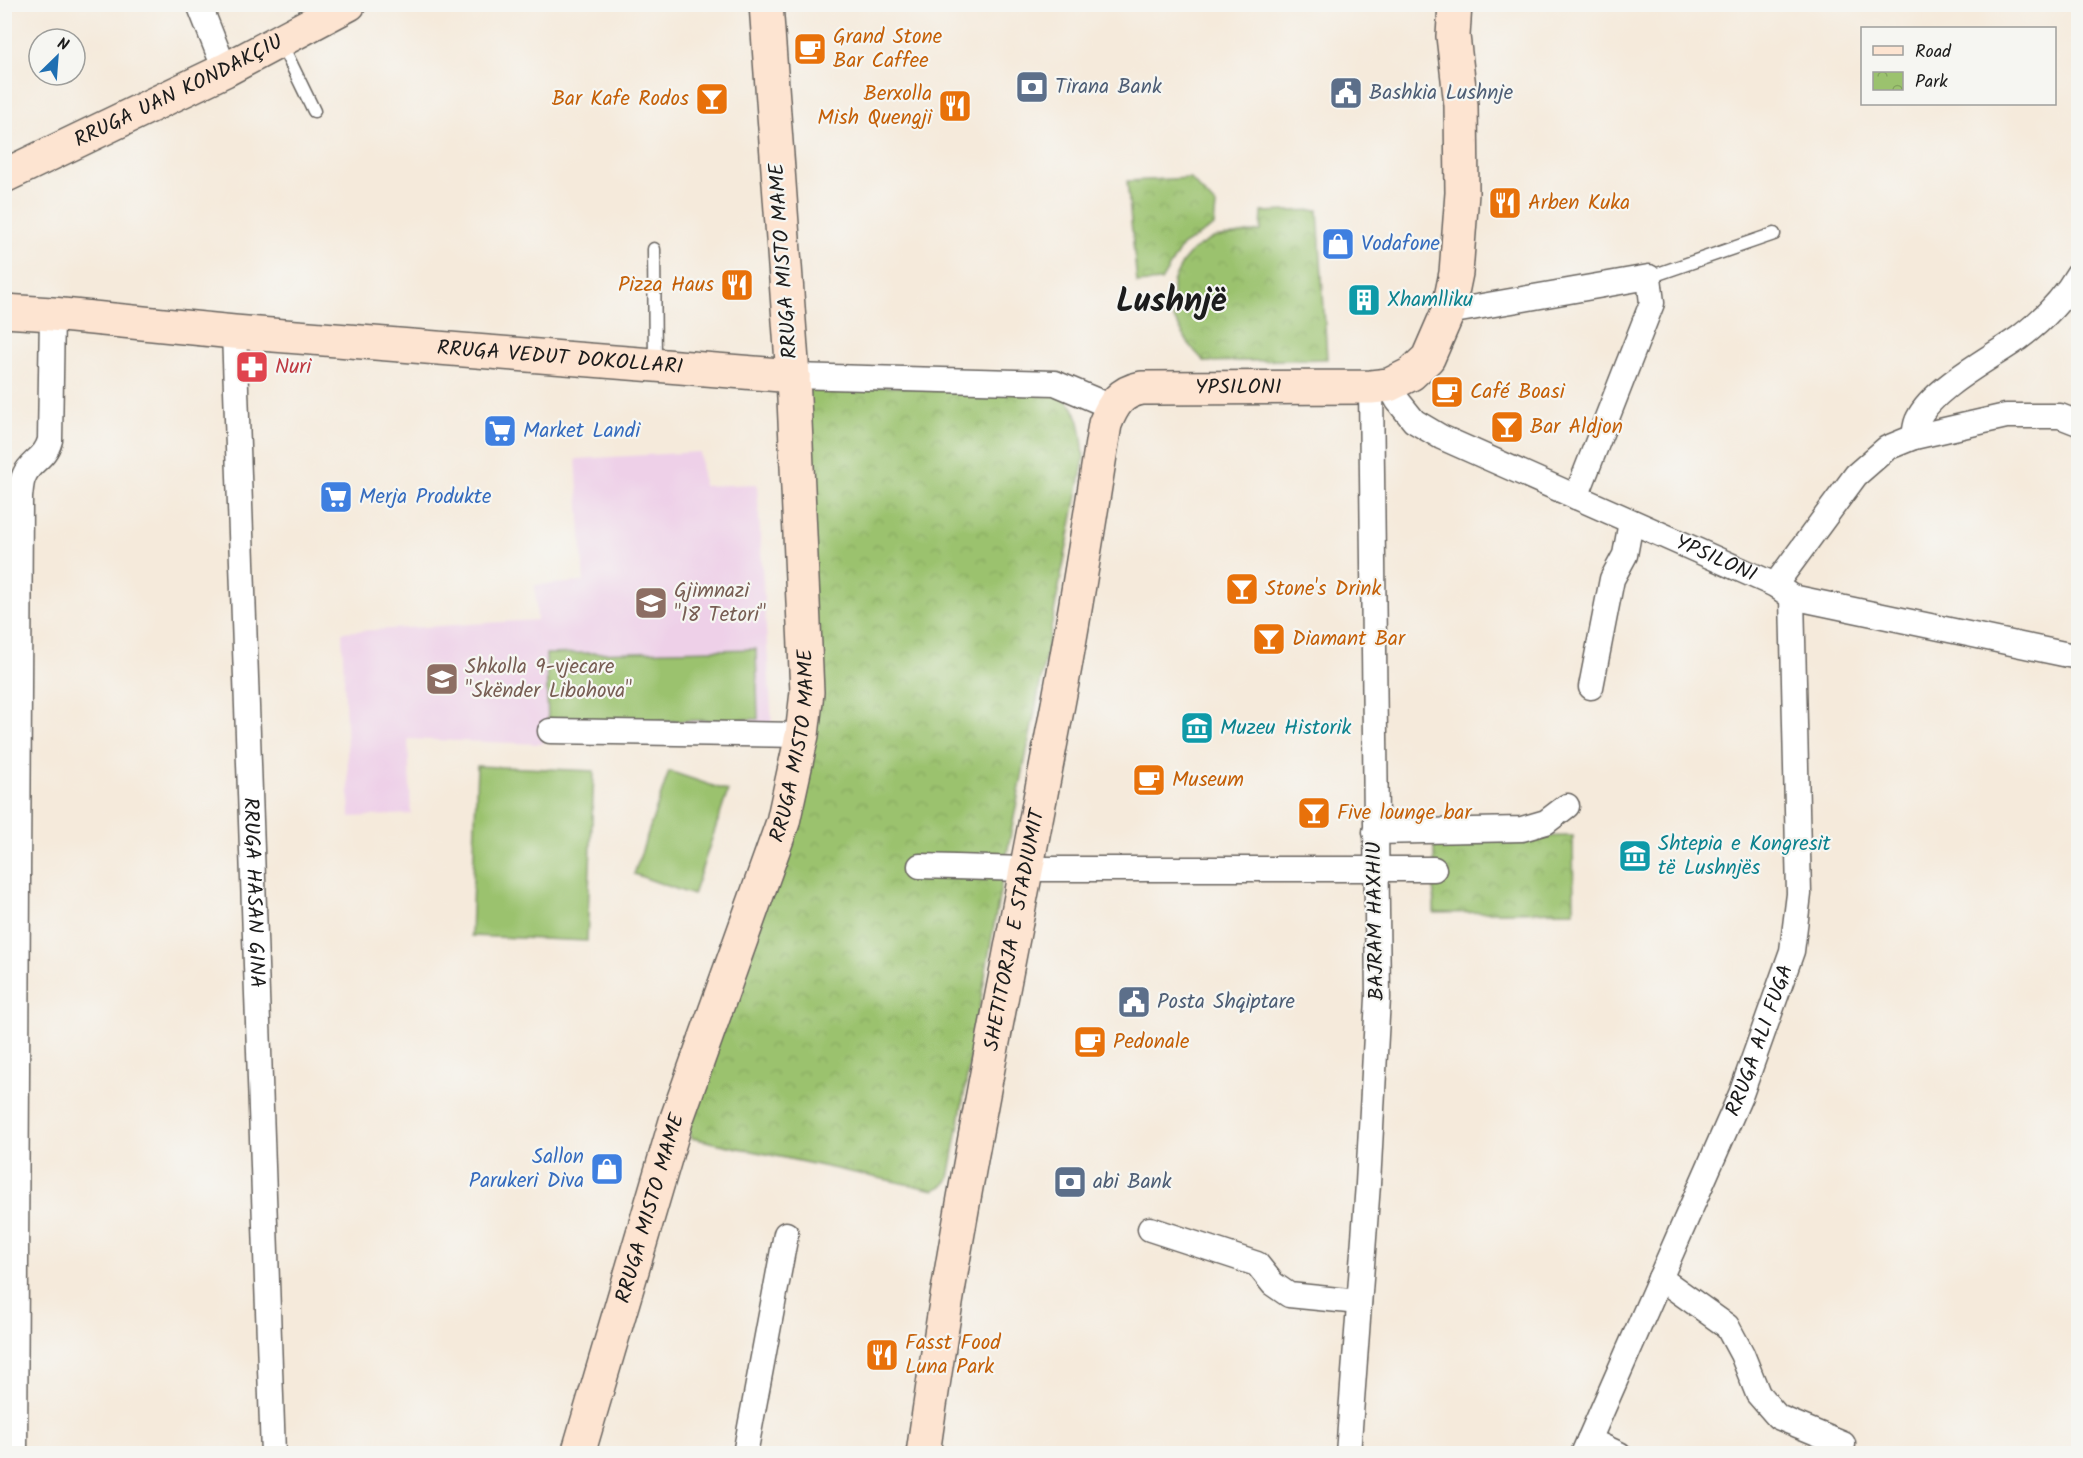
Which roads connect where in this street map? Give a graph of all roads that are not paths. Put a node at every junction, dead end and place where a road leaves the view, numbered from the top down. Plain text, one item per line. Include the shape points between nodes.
1 (199, 4) edge
2 (350, 4) edge
3 (765, 4) edge
4 (1455, 4) edge
5 (280, 42) junction
6 (225, 70) junction
7 (314, 111) dead end
8 (4, 176) edge
9 (1774, 234) dead end
10 (654, 249) dead end
11 (2079, 274) edge
12 (1649, 277) junction
13 (4, 311) edge
14 (1448, 312) junction
15 (52, 314) junction
16 (234, 332) junction
17 (655, 365) junction
18 (793, 376) junction
19 (1380, 386) junction
20 (1112, 406) junction
21 (2079, 423) edge
22 (1914, 437) junction
23 (1576, 497) junction
24 (1632, 522) junction
25 (1783, 591) junction
26 (2079, 657) edge
27 (1591, 687) dead end
28 (550, 730) dead end
29 (802, 735) junction
30 (1567, 806) dead end
31 (1375, 832) junction
32 (920, 866) dead end
33 (1025, 869) junction
34 (1434, 869) dead end
35 (1375, 870) junction
36 (1150, 1230) dead end
37 (786, 1234) dead end
38 (1660, 1278) junction
39 (1359, 1302) junction
40 (1843, 1444) dead end
41 (1586, 1447) edge
42 (15, 1454) edge
43 (273, 1454) edge
44 (578, 1454) edge
45 (745, 1454) edge
46 (923, 1454) edge
47 (1348, 1454) edge
48 (1619, 1454) edge

1 - 6 street
2 - 5 main road, RRUGA UAN KONDAKÇIU
3 - 18 main road, RRUGA MISTO MAME
4 - 14 main road via 1453,36 1461,105 1462,193 1456,273
5 - 6 main road, RRUGA UAN KONDAKÇIU
5 - 7 lane
6 - 8 main road, RRUGA UAN KONDAKÇIU
9 - 12 lane
10 - 17 lane
11 - 22 street via 2045,316 1932,400 1917,419
12 - 14 street
12 - 23 street via 1652,303
13 - 15 main road, RRUGA VEDUT DOKOLLARI
14 - 19 main road via 1428,358 1411,374
15 - 16 main road, RRUGA VEDUT DOKOLLARI
15 - 42 street via 50,440 47,451 24,475 20,496
16 - 17 main road, RRUGA VEDUT DOKOLLARI
16 - 43 street, RRUGA HASAN GINA
17 - 18 main road, RRUGA VEDUT DOKOLLARI
18 - 20 street, RRUGA VEDUT DOKOLLARI via 1055,382
18 - 29 main road, RRUGA MISTO MAME via 807,692
19 - 20 main road, YPSILONI via 1142,388 1120,396
19 - 23 street, YPSILONI via 1414,421 1441,437
19 - 31 street, BAJRAM HAXHIU
20 - 33 main road, SHETITORJA E STADIUMIT via 1105,424 1062,682
21 - 22 street via 2060,416 2006,416
22 - 25 street via 1887,448 1856,475
23 - 24 street, YPSILONI
24 - 25 street, YPSILONI
24 - 27 street via 1625,555 1612,579
25 - 26 street, YPSILONI
25 - 38 street, RRUGA ALI FUGA via 1799,894 1792,951 1741,1094
28 - 29 street
29 - 44 main road, RRUGA MISTO MAME via 783,822 676,1121
30 - 31 street via 1546,822 1522,829
31 - 35 street, BAJRAM HAXHIU
32 - 33 street
33 - 35 street
33 - 46 main road, SHETITORJA E STADIUMIT via 936,1360
34 - 35 street
35 - 39 street, BAJRAM HAXHIU via 1378,998
36 - 39 street via 1257,1264 1273,1284 1289,1295
37 - 45 street
38 - 40 street via 1727,1326 1758,1394 1779,1417
38 - 41 street, RRUGA ALI FUGA
39 - 47 street, BAJRAM HAXHIU
41 - 48 street

